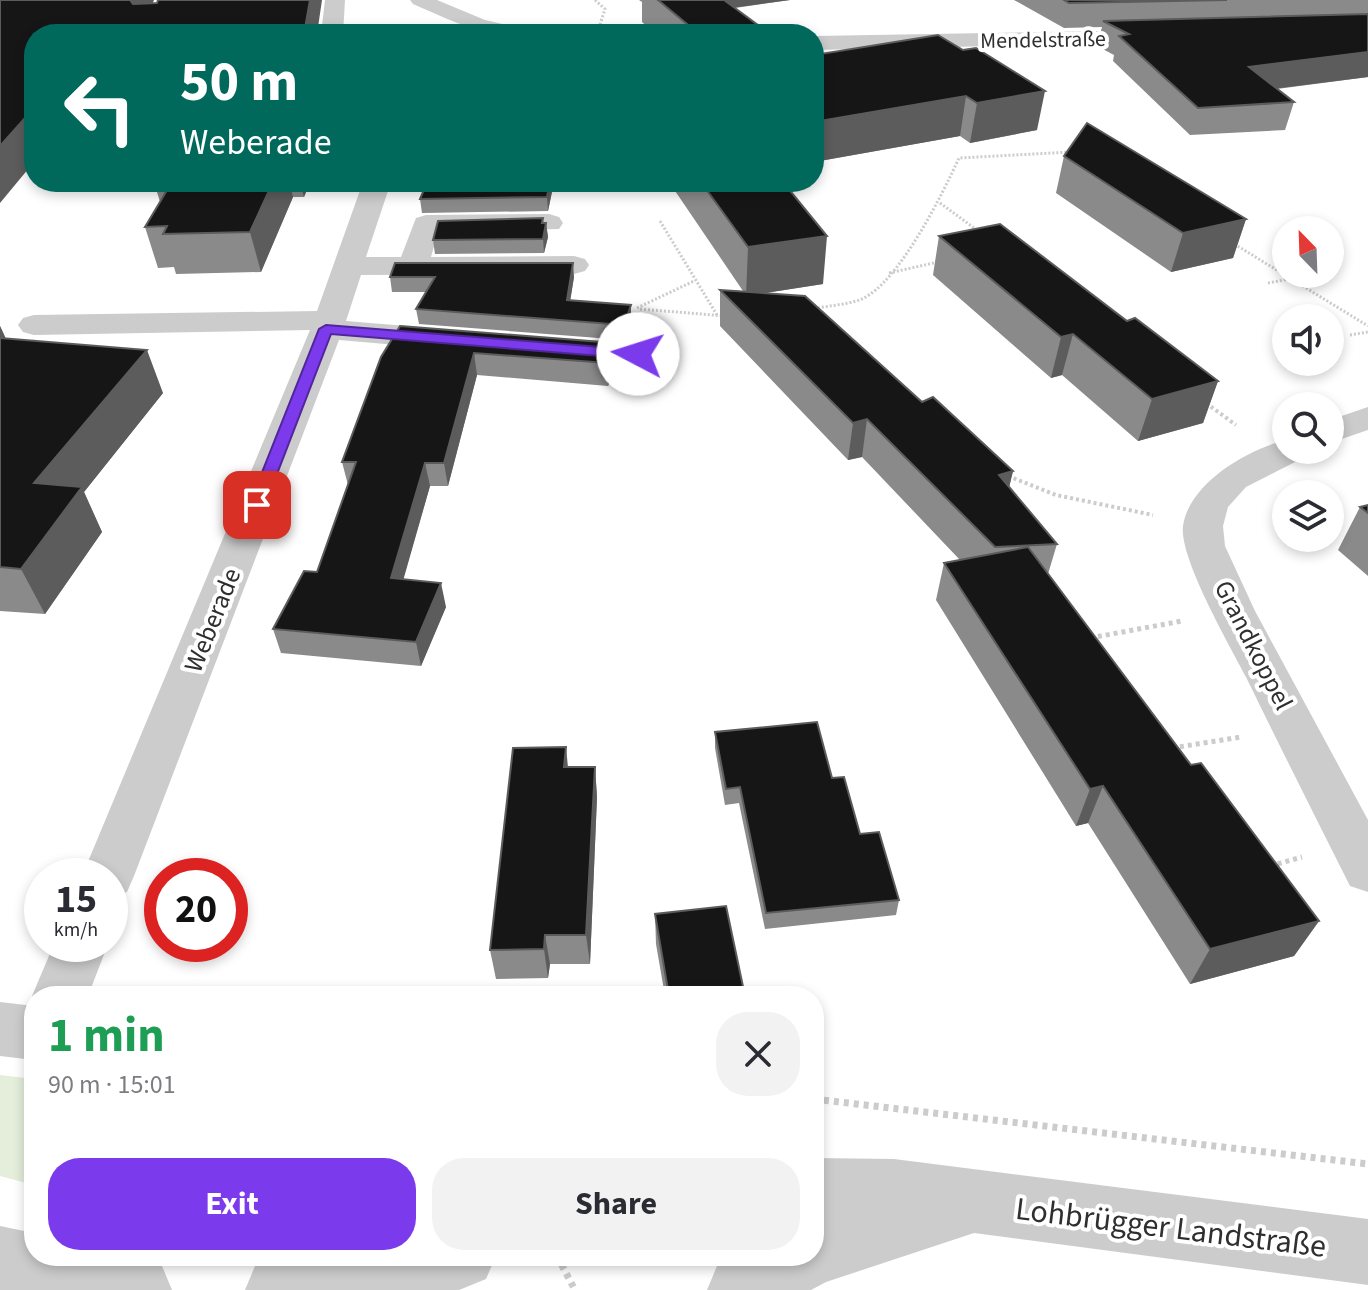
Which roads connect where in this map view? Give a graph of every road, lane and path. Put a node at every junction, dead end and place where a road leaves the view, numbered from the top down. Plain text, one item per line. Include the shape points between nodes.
1 (335, 0) edge
2 (420, 0) edge
3 (595, 0) edge
4 (1159, 12) edge
5 (333, 24) edge
6 (490, 24) edge
7 (600, 24) edge
8 (824, 43) edge
9 (1082, 151) edge
10 (374, 192) edge
11 (940, 203) junction
12 (660, 221) dead end
13 (549, 223) edge
14 (989, 239) edge
15 (1230, 242) edge
16 (945, 261) edge
17 (574, 265) edge
18 (349, 266) junction
19 (413, 266) junction
20 (1272, 268) edge
21 (889, 273) junction
22 (694, 281) junction
23 (1272, 282) edge
24 (1268, 283) dead end
25 (1304, 288) edge
26 (628, 308) edge
27 (637, 308) junction
28 (801, 312) edge
29 (717, 316) junction
30 (732, 316) edge
31 (34, 325) dead end
32 (328, 325) junction
33 (1368, 329) edge
34 (1350, 335) dead end
35 (483, 342) edge
36 (530, 346) edge
37 (638, 354) dead end
38 (1197, 396) edge
39 (1368, 418) edge
40 (1344, 427) edge
41 (1272, 445) edge
42 (1272, 459) edge
43 (1006, 475) edge
44 (1203, 526) junction
45 (1234, 611) junction
46 (1075, 641) edge
47 (1297, 728) junction
48 (1168, 748) edge
49 (1360, 856) edge
50 (115, 858) edge
51 (1266, 867) edge
52 (74, 962) edge
53 (64, 986) edge
54 (0, 1029) edge
55 (24, 1032) edge
56 (824, 1100) edge
57 (1368, 1164) edge
58 (824, 1190) edge
59 (975, 1202) junction
60 (824, 1250) edge
61 (1368, 1252) edge
62 (0, 1259) edge
63 (24, 1264) edge
64 (31, 1266) edge
65 (456, 1266) edge
66 (562, 1266) edge
67 (788, 1266) edge
68 (138, 1290) edge
69 (279, 1290) edge
70 (575, 1290) edge
71 (741, 1290) edge

1 - 5 street
2 - 6 street
3 - 7 path via 605,9
4 - 8 street, Mendelstraße via 1177,36
9 - 11 path via 959,158
10 - 18 street, Weberade
11 - 14 path
11 - 21 path
12 - 22 path
13 - 19 street via 426,224
15 - 20 path
16 - 21 path
17 - 19 street
18 - 19 street
18 - 32 street, Weberade
21 - 28 path via 866,297
22 - 27 path
22 - 29 path
23 - 24 path
25 - 33 path
26 - 27 path
27 - 29 path
29 - 30 path
31 - 32 street
32 - 35 street
32 - 50 street, Weberade
33 - 34 path
36 - 37 street
38 - 41 path
39 - 40 street
42 - 44 street via 1233,479 1210,503
43 - 44 path via 1056,495
44 - 45 street, Grandkoppel via 1205,546
45 - 46 path
45 - 47 street, Grandkoppel
47 - 48 path
47 - 49 street, Grandkoppel
49 - 51 path
52 - 53 street
54 - 55 street
56 - 57 path
58 - 59 street, Lohbrügger Landstraße via 894,1191
59 - 60 street, Lohbrügger Landstraße
59 - 61 street, Lohbrügger Landstraße
62 - 63 street
64 - 68 street
65 - 69 street
66 - 70 path
67 - 71 street

